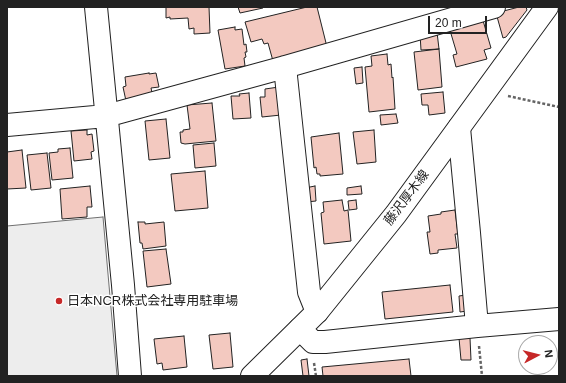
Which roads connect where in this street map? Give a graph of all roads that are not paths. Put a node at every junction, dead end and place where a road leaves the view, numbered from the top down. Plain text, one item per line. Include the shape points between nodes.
1 (96, 7) edge
2 (494, 7) edge
3 (547, 7) edge
4 (285, 67) junction
5 (106, 116) junction
6 (7, 125) edge
7 (459, 128) junction
8 (317, 312) junction
9 (559, 319) edge
10 (477, 326) junction
11 (306, 335) junction
12 (130, 376) edge
13 (252, 376) edge

1 - 5 street
2 - 4 street
3 - 7 street, 藤沢厚木線
4 - 5 street
4 - 8 street via 309,292
5 - 6 street
5 - 12 street
7 - 8 street, 藤沢厚木線 via 396,214
7 - 10 street
8 - 11 street, 藤沢厚木線
9 - 10 street
10 - 11 street via 325,342
11 - 13 street, 藤沢厚木線

